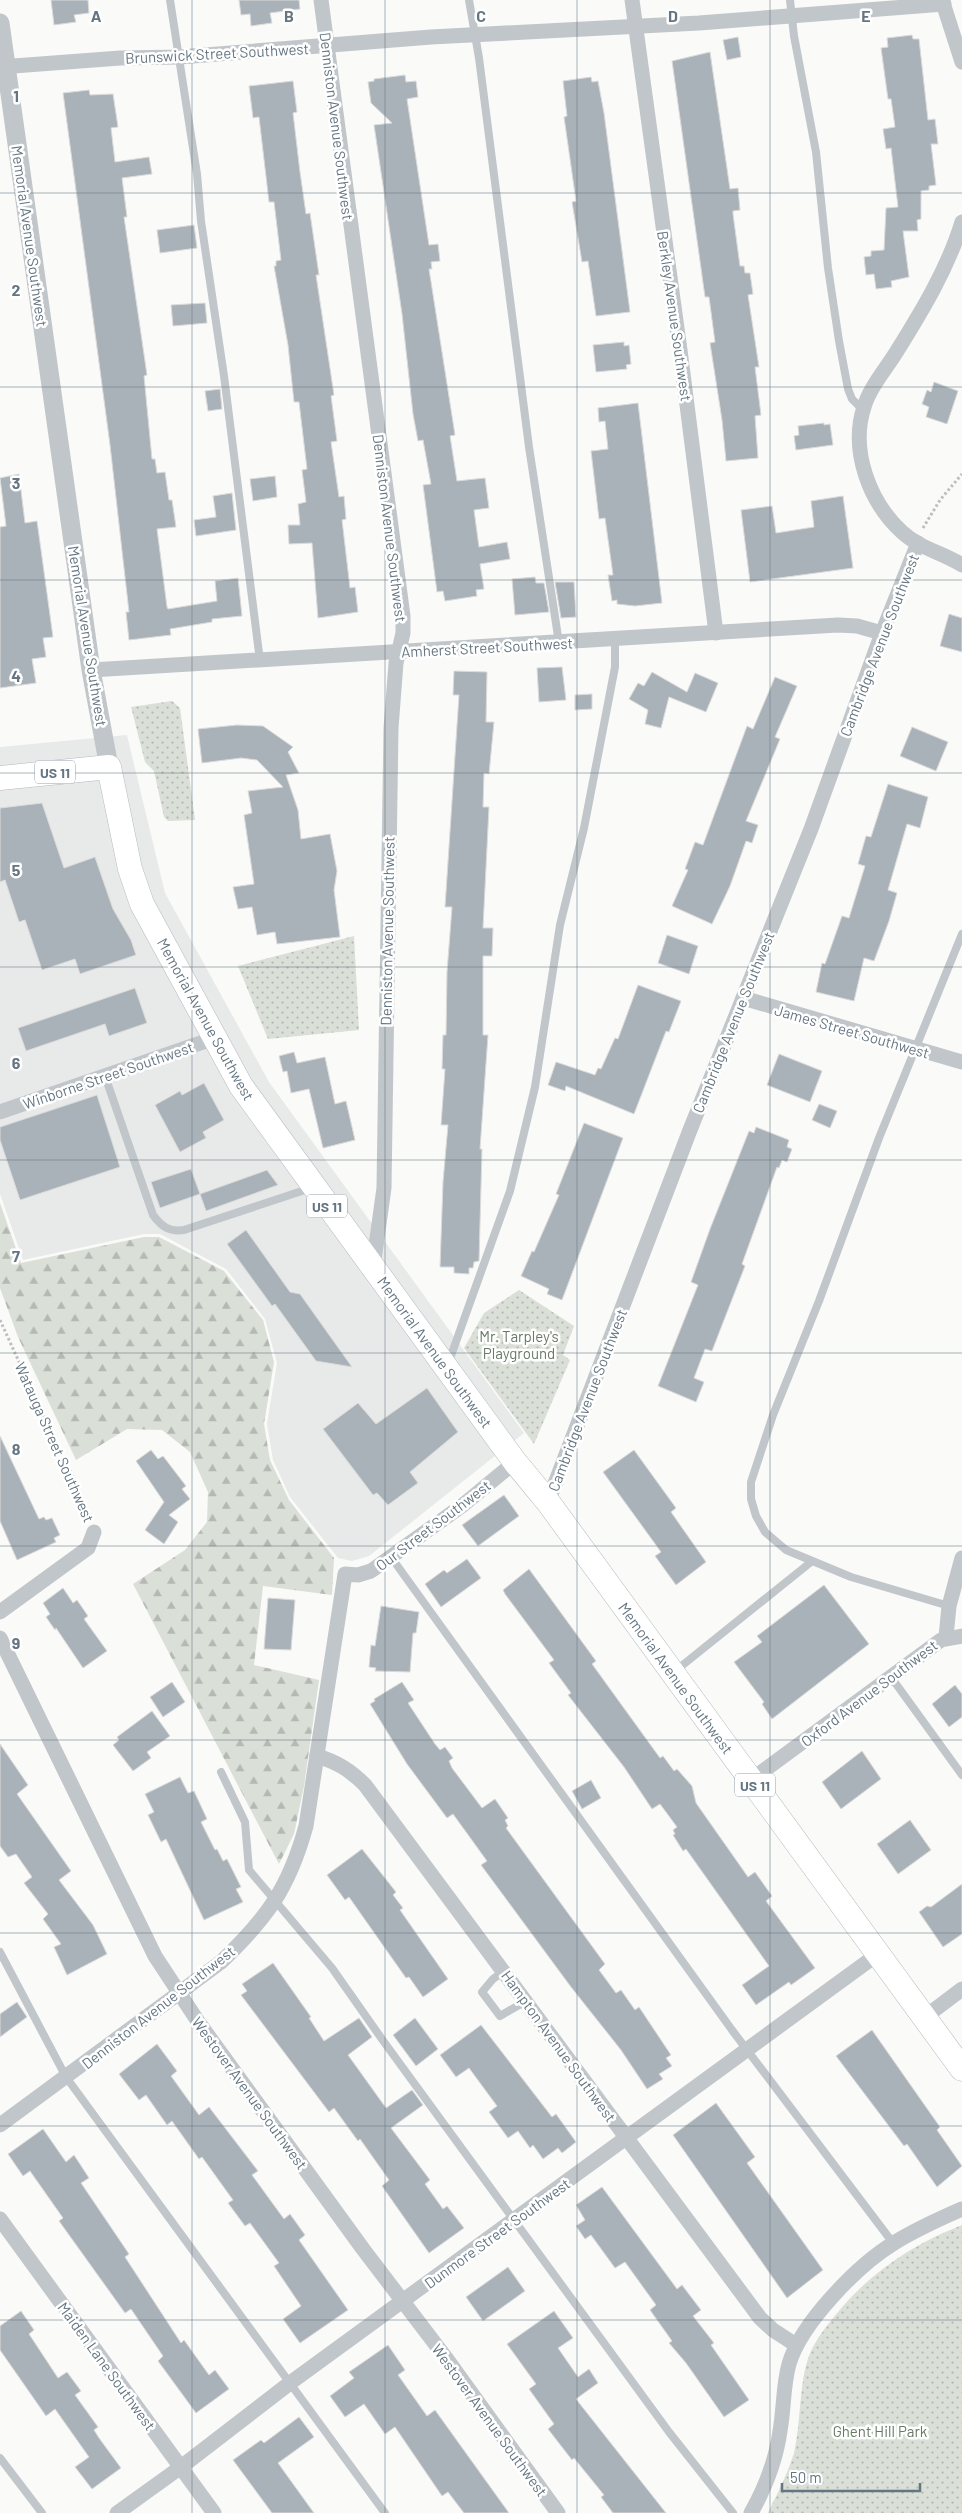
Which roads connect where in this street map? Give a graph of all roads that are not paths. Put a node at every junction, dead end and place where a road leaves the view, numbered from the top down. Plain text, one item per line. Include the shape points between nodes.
1 (170, 0) edge
2 (321, 0) edge
3 (469, 0) edge
4 (632, 0) edge
5 (790, 0) edge
6 (943, 2) edge
7 (792, 16) junction
8 (0, 23) edge
9 (636, 26) junction
10 (473, 35) junction
11 (327, 46) junction
12 (180, 57) junction
13 (962, 62) edge
14 (3, 67) edge
15 (962, 222) edge
16 (863, 410) junction
17 (918, 543) junction
18 (962, 565) edge
19 (716, 633) junction
20 (882, 634) junction
21 (615, 640) junction
22 (559, 643) junction
23 (398, 653) junction
24 (260, 661) junction
25 (91, 670) junction
26 (109, 767) junction
27 (0, 778) edge
28 (962, 934) edge
29 (743, 998) junction
30 (215, 1038) junction
31 (914, 1049) junction
32 (962, 1062) edge
33 (105, 1076) junction
34 (0, 1112) edge
35 (313, 1188) junction
36 (372, 1267) junction
37 (446, 1368) junction
38 (515, 1462) junction
39 (548, 1502) junction
40 (94, 1532) road end
41 (392, 1557) junction
42 (962, 1558) edge
43 (811, 1562) junction
44 (345, 1574) joint
45 (949, 1606) junction
46 (0, 1612) edge
47 (962, 1636) edge
48 (946, 1637) junction
49 (0, 1638) edge
50 (672, 1673) junction
51 (891, 1677) junction
52 (317, 1756) junction
53 (221, 1772) dead end
54 (962, 1775) edge
55 (751, 1780) junction
56 (275, 1903) junction
57 (0, 1952) edge
58 (878, 1954) junction
59 (504, 1971) junction
60 (962, 1989) edge
61 (179, 1994) junction
62 (526, 2001) junction
63 (925, 2017) junction
64 (748, 2050) junction
65 (962, 2069) edge
66 (66, 2077) junction
67 (0, 2125) edge
68 (627, 2138) junction
69 (962, 2209) edge
70 (0, 2219) edge
71 (515, 2220) junction
72 (893, 2243) junction
73 (403, 2302) junction
74 (796, 2345) junction
75 (290, 2383) junction
76 (0, 2458) edge
77 (181, 2467) junction
78 (42, 2513) edge
79 (117, 2513) edge
80 (214, 2513) edge
81 (385, 2513) edge
82 (558, 2513) edge
83 (733, 2513) edge
84 (751, 2513) edge

1 - 12 lane
2 - 11 street, Denniston Avenue Southwest
3 - 10 lane
4 - 9 street, Berkley Avenue Southwest
5 - 7 lane
6 - 7 street, Brunswick Street Southwest
6 - 13 street
7 - 9 street, Brunswick Street Southwest
7 - 16 lane via 816,152 839,341 848,389 852,399
8 - 14 street, Memorial Avenue Southwest
9 - 10 street, Brunswick Street Southwest
9 - 19 street, Berkley Avenue Southwest
10 - 11 street, Brunswick Street Southwest
10 - 22 lane via 479,58 529,447
11 - 12 street, Brunswick Street Southwest
11 - 23 street, Denniston Avenue Southwest via 403,616
12 - 14 street, Brunswick Street Southwest
12 - 24 lane
14 - 25 street, Memorial Avenue Southwest
15 - 16 street via 943,269
16 - 17 street via 859,430 864,471 885,512 902,532
17 - 18 street
17 - 20 street, Cambridge Avenue Southwest
19 - 20 street, Amherst Street Southwest via 838,625 857,626
19 - 21 street, Amherst Street Southwest
20 - 29 street, Cambridge Avenue Southwest via 811,828
21 - 22 street, Amherst Street Southwest
21 - 37 lane via 615,667 584,828 560,925 535,1087 515,1172 491,1248
22 - 23 street, Amherst Street Southwest
23 - 24 street, Amherst Street Southwest
23 - 36 street, Denniston Avenue Southwest via 391,728 384,1188
24 - 25 street, Amherst Street Southwest
25 - 26 street, Memorial Avenue Southwest
26 - 27 main road, US 11
26 - 30 main road, Memorial Avenue Southwest / US 11 via 130,868 142,904
28 - 31 lane
29 - 31 street, James Street Southwest
29 - 39 street, Cambridge Avenue Southwest
30 - 33 street, Winborne Street Southwest
30 - 35 main road, Memorial Avenue Southwest / US 11 via 241,1086
31 - 32 street, James Street Southwest
31 - 43 lane via 773,1415 751,1482 751,1500 765,1532 786,1550
33 - 34 street, Winborne Street Southwest
33 - 35 lane via 153,1215 162,1227 184,1230
35 - 36 main road, Memorial Avenue Southwest / US 11
36 - 37 main road, Memorial Avenue Southwest / US 11
37 - 38 main road, Memorial Avenue Southwest / US 11
38 - 39 main road, Memorial Avenue Southwest / US 11
38 - 41 street, Our Street Southwest
39 - 50 main road, Memorial Avenue Southwest / US 11
40 - 46 street, Watauga Street Southwest via 88,1548
41 - 44 street, Our Street Southwest via 371,1571
41 - 64 lane
42 - 45 street, Oxford Avenue Southwest
43 - 45 lane
43 - 50 lane
44 - 52 street, Denniston Avenue Southwest
45 - 48 street, Oxford Avenue Southwest
47 - 48 street
48 - 51 street, Oxford Avenue Southwest
49 - 61 street, Westover Avenue Southwest via 146,1939
50 - 55 main road, Memorial Avenue Southwest / US 11
51 - 54 lane
51 - 55 street, Oxford Avenue Southwest
52 - 56 street, Denniston Avenue Southwest via 306,1826 297,1858
52 - 59 street, Hampton Avenue Southwest via 335,1761 365,1784
53 - 56 lane via 245,1822 249,1870
55 - 58 main road, Memorial Avenue Southwest / US 11
56 - 61 street, Denniston Avenue Southwest via 221,1962
56 - 71 lane via 332,1968
57 - 66 lane
58 - 63 main road, Memorial Avenue Southwest / US 11
58 - 64 street, Dunmore Street Southwest
59 - 62 street, Hampton Avenue Southwest
59 - 62 lane via 482,1992 500,2016
60 - 63 street
61 - 66 street, Denniston Avenue Southwest
61 - 73 street, Westover Avenue Southwest
62 - 68 street, Hampton Avenue Southwest
63 - 65 main road, Memorial Avenue Southwest / US 11
64 - 68 street, Dunmore Street Southwest
64 - 72 lane
66 - 67 street, Denniston Avenue Southwest
66 - 75 lane
68 - 71 street, Dunmore Street Southwest
68 - 74 street, Hampton Avenue Southwest via 760,2318
69 - 72 street
70 - 77 street, Maiden Lane Southwest
71 - 73 street, Dunmore Street Southwest
71 - 83 lane
72 - 74 street via 831,2298
73 - 75 street, Dunmore Street Southwest
73 - 82 street, Westover Avenue Southwest
74 - 84 street via 789,2365 773,2464
75 - 77 street, Dunmore Street Southwest
75 - 81 lane
76 - 78 lane
77 - 79 street, Dunmore Street Southwest
77 - 80 street, Maiden Lane Southwest

